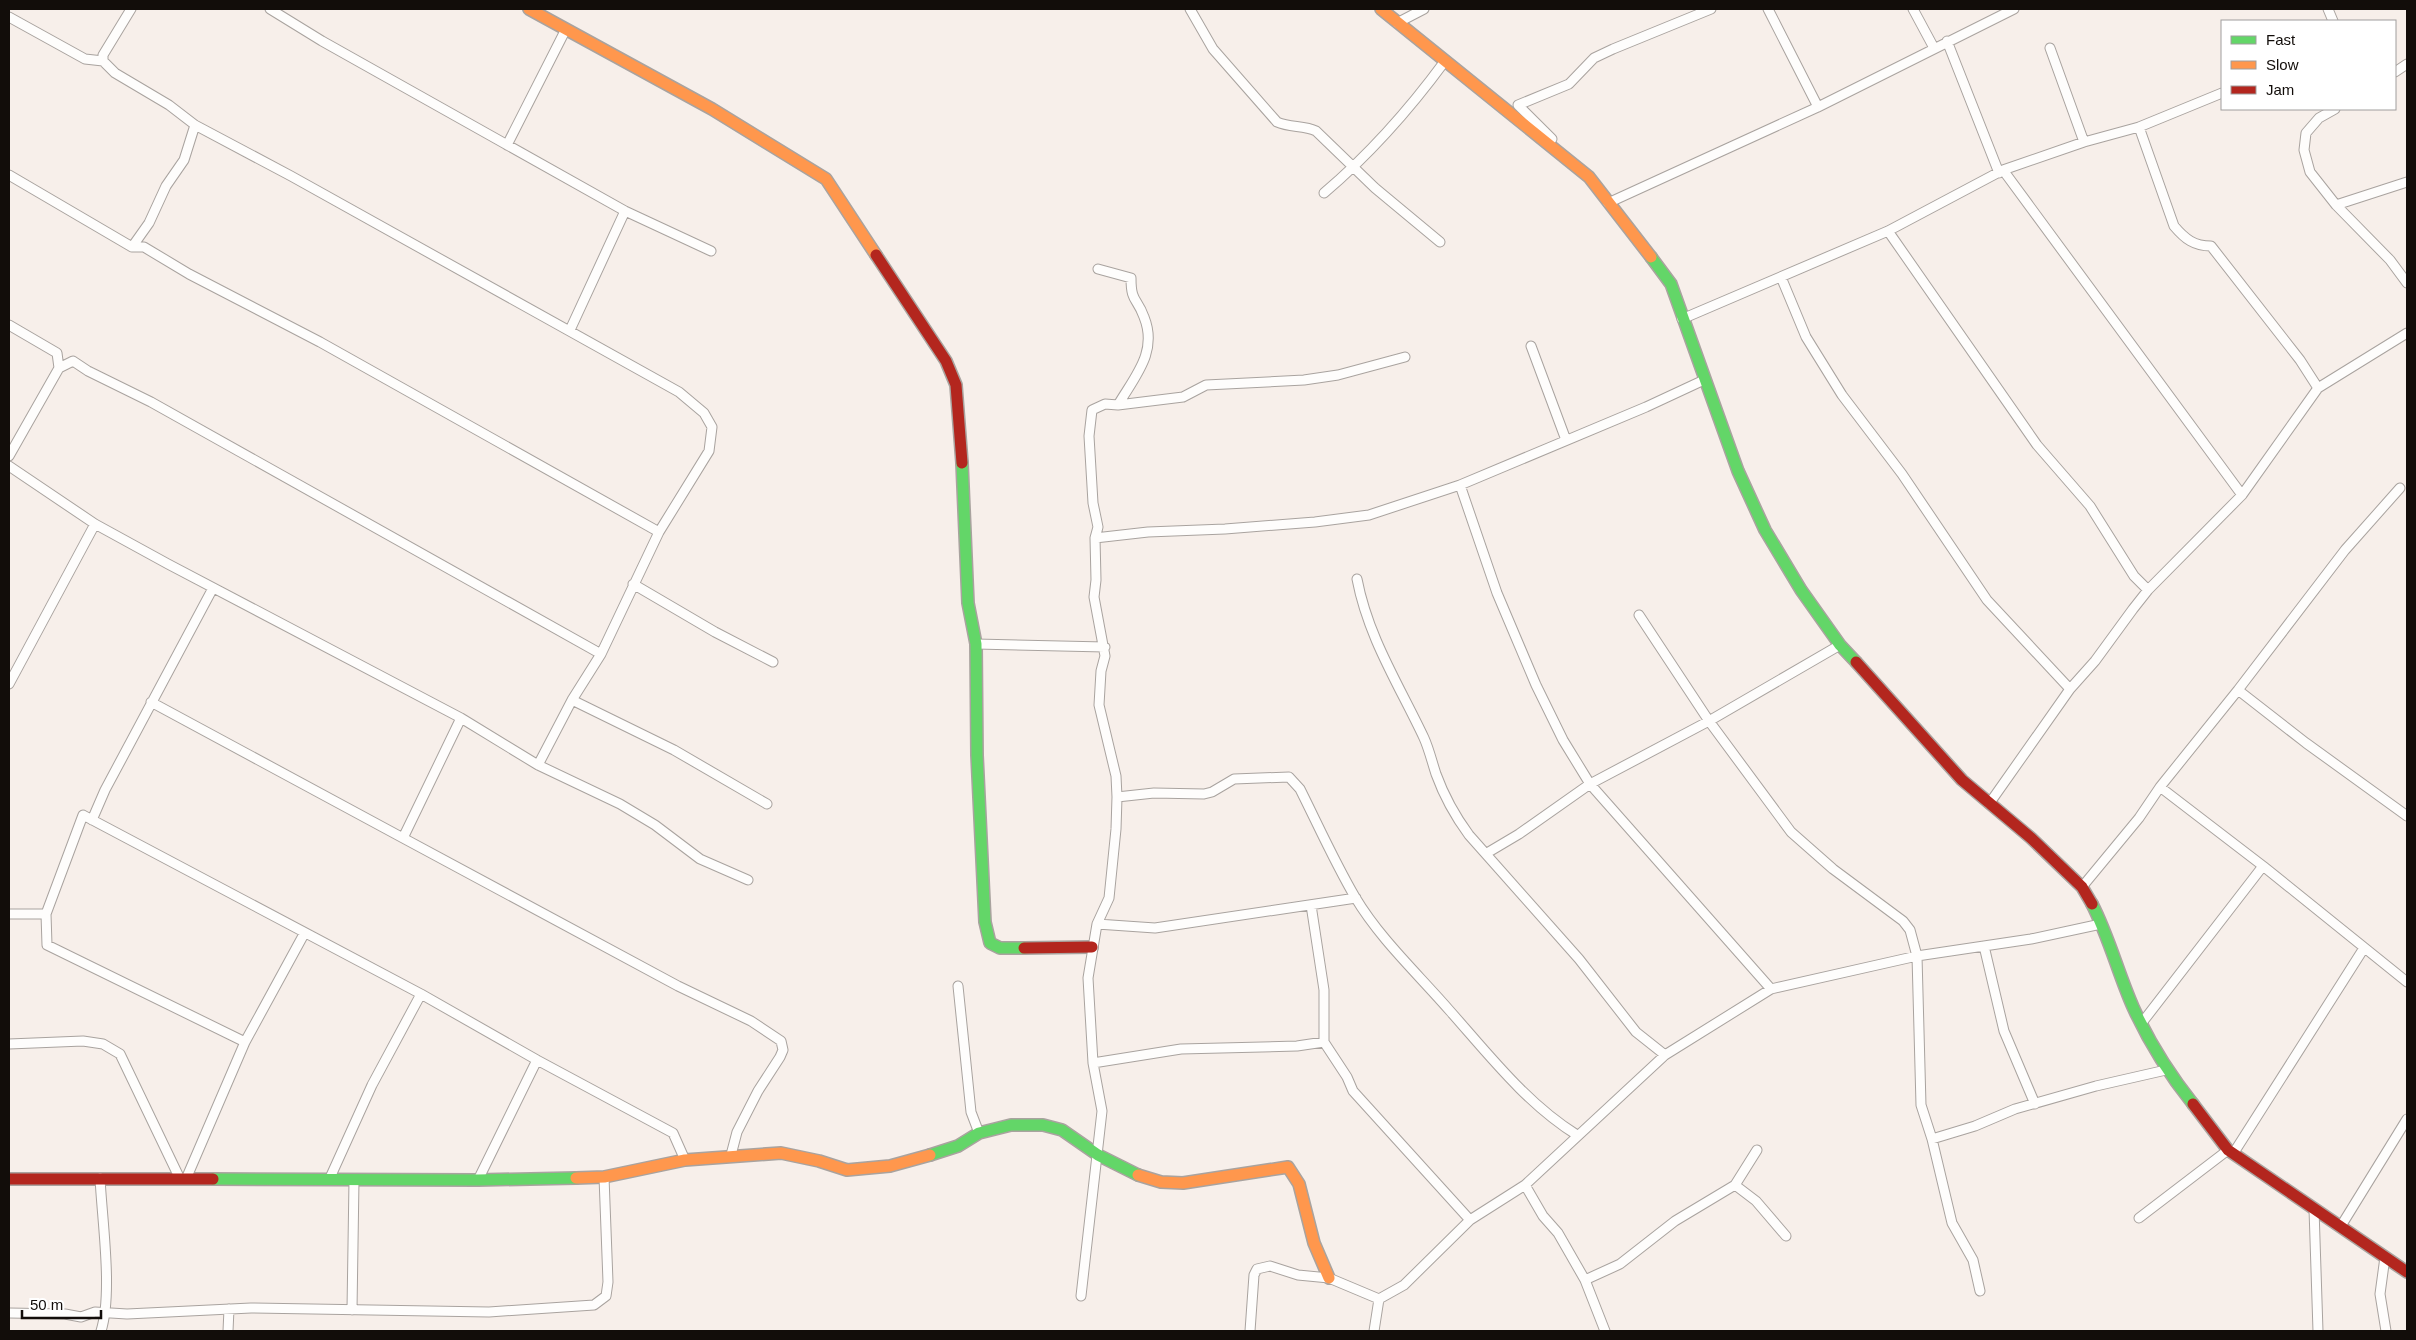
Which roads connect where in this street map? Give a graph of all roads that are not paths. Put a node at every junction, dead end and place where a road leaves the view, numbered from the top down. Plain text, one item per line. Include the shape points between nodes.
1 (131, 9) edge
2 (270, 9) edge
3 (529, 9) edge
4 (1190, 9) edge
5 (1381, 9) edge
6 (1424, 9) edge
7 (1711, 9) edge
8 (1768, 9) edge
9 (1913, 9) edge
10 (2014, 9) edge
11 (9, 16) edge
12 (1397, 23) junction
13 (566, 29) junction
14 (1947, 41) junction
15 (1934, 48) junction
16 (2050, 48) dead end
17 (103, 61) junction
18 (1445, 61) junction
19 (2407, 64) edge
20 (2396, 71) edge
21 (2221, 93) edge
22 (1818, 107) junction
23 (2332, 110) edge
24 (195, 124) junction
25 (2139, 127) junction
26 (2084, 142) junction
27 (507, 145) junction
28 (1355, 167) junction
29 (2001, 172) junction
30 (9, 175) edge
31 (1589, 177) junction
32 (2407, 182) edge
33 (1324, 193) dead end
34 (1608, 204) junction
35 (2336, 205) junction
36 (625, 211) junction
37 (1888, 231) junction
38 (1440, 242) dead end
39 (132, 246) junction
40 (710, 251) dead end
41 (1098, 269) dead end
42 (1781, 278) junction
43 (2407, 283) edge
44 (1682, 319) junction
45 (9, 325) edge
46 (570, 330) junction
47 (2407, 332) edge
48 (1530, 346) dead end
49 (57, 353) junction
50 (1405, 357) dead end
51 (73, 362) junction
52 (59, 368) junction
53 (1704, 380) junction
54 (2318, 388) junction
55 (1118, 404) junction
56 (1566, 440) junction
57 (9, 456) edge
58 (9, 466) edge
59 (1460, 484) junction
60 (2400, 488) dead end
61 (2242, 495) junction
62 (95, 524) junction
63 (659, 532) junction
64 (1095, 538) junction
65 (1357, 579) dead end
66 (634, 584) junction
67 (213, 588) junction
68 (2148, 590) junction
69 (1639, 615) dead end
70 (976, 644) junction
71 (1840, 645) junction
72 (1105, 647) junction
73 (601, 654) junction
74 (773, 662) dead end
75 (9, 684) edge
76 (2070, 689) junction
77 (2238, 690) junction
78 (572, 700) junction
79 (151, 702) junction
80 (461, 718) junction
81 (1709, 721) junction
82 (538, 765) junction
83 (1590, 784) junction
84 (2160, 787) junction
85 (1117, 797) junction
86 (767, 804) dead end
87 (1989, 804) junction
88 (2407, 816) edge
89 (92, 820) junction
90 (403, 838) junction
91 (1487, 853) junction
92 (2263, 866) junction
93 (748, 880) dead end
94 (2082, 887) junction
95 (1356, 898) junction
96 (1311, 905) junction
97 (9, 914) edge
98 (46, 914) junction
99 (1097, 924) junction
100 (2101, 924) junction
101 (304, 934) junction
102 (1984, 946) junction
103 (1092, 947) junction
104 (2364, 948) junction
105 (1918, 956) junction
106 (2407, 982) edge
107 (958, 986) dead end
108 (1771, 989) junction
109 (421, 994) junction
110 (2141, 1024) junction
111 (245, 1042) junction
112 (1324, 1042) junction
113 (9, 1044) edge
114 (1664, 1055) junction
115 (536, 1060) junction
116 (1093, 1063) junction
117 (2166, 1070) junction
118 (2036, 1104) junction
119 (2407, 1119) edge
120 (979, 1133) junction
121 (1577, 1135) junction
122 (1932, 1139) junction
123 (1756, 1150) dead end
124 (2231, 1152) junction
125 (731, 1155) junction
126 (1098, 1155) junction
127 (685, 1160) junction
128 (604, 1177) junction
129 (100, 1178) junction
130 (9, 1179) edge
131 (183, 1179) junction
132 (329, 1180) junction
133 (354, 1180) junction
134 (478, 1180) junction
135 (1525, 1185) junction
136 (1736, 1185) junction
137 (2314, 1209) junction
138 (2139, 1218) dead end
139 (1470, 1220) junction
140 (2341, 1226) junction
141 (1786, 1236) dead end
142 (2384, 1256) junction
143 (2407, 1272) edge
144 (1329, 1278) junction
145 (1585, 1280) junction
146 (1980, 1290) dead end
147 (1081, 1296) dead end
148 (1379, 1299) junction
149 (229, 1309) junction
150 (352, 1310) junction
151 (105, 1312) junction
152 (9, 1313) edge
153 (1376, 1330) edge
154 (101, 1331) edge
155 (228, 1331) edge
156 (1250, 1331) edge
157 (1605, 1331) edge
158 (2318, 1331) edge
159 (2386, 1331) edge

1 - 17 street via 107,44
2 - 27 street
3 - 13 street
4 - 28 street via 1213,49 1278,122 1316,131
5 - 12 street
6 - 12 street
7 - 31 street via 1594,58 1569,84 1518,106
8 - 22 street
9 - 15 street
10 - 14 street
11 - 17 street via 85,59
12 - 18 street
13 - 27 street
13 - 70 street via 712,109 826,179 946,361 956,385 968,603
14 - 15 street
14 - 29 street
15 - 22 street
16 - 26 street
17 - 24 street via 115,73 169,104
18 - 28 street via 1406,112
18 - 31 street
19 - 20 street
21 - 25 street
22 - 34 street
23 - 35 street via 2319,118 2306,133 2304,150 2310,172
24 - 39 street via 184,160 166,186 149,223
24 - 46 street
25 - 26 street
25 - 54 street via 2174,226 2184,238 2198,246 2211,246
26 - 29 street
27 - 36 street
28 - 33 street
28 - 38 street via 1375,188
29 - 37 street
29 - 61 street
30 - 39 street
31 - 34 street
32 - 35 street
34 - 44 street via 1671,284
35 - 43 street via 2390,260
36 - 40 street
36 - 46 street
37 - 42 street
37 - 68 street via 2037,445 2090,506 2134,576
39 - 63 street via 144,247 320,342
41 - 55 street via 1131,278 1131,296 1148,325 1149,340 1143,367
42 - 44 street
42 - 76 street via 1806,337 1842,395 1907,481 1987,600
44 - 53 street
45 - 49 street
46 - 63 street via 679,392 704,413 712,427 709,451
47 - 54 street
48 - 56 street
49 - 51 street
49 - 52 street
50 - 55 street via 1338,375 1206,385 1183,397
51 - 52 street
51 - 73 street via 151,402
52 - 57 street
53 - 56 street
53 - 71 street via 1738,471 1765,530 1801,590
54 - 61 street
55 - 64 street via 1105,404 1092,410 1089,436 1098,528
56 - 59 street
58 - 62 street
59 - 64 street via 1369,515
59 - 83 street via 1497,593 1536,685 1563,740
60 - 77 street via 2345,550
61 - 68 street
62 - 67 street
62 - 75 street
63 - 66 street
64 - 72 street via 1095,606
65 - 91 street via 1377,646 1424,739 1436,775 1456,816
66 - 73 street
66 - 74 street
67 - 79 street
67 - 80 street
68 - 76 street
69 - 81 street
70 - 72 street
70 - 103 street via 977,755 985,922 990,943 1000,948
71 - 81 street
71 - 87 street via 1949,767
72 - 85 street via 1099,706 1115,769
73 - 78 street
76 - 87 street
77 - 84 street
77 - 88 street
78 - 82 street
78 - 86 street via 674,750
79 - 89 street
79 - 90 street
80 - 82 street
80 - 90 street
81 - 83 street
81 - 105 street via 1792,832 1832,869 1902,920 1910,930
82 - 93 street via 620,804 655,824 700,859
83 - 91 street
83 - 108 street
84 - 92 street
84 - 94 street via 2139,818
85 - 95 street via 1154,793 1204,794 1234,779 1289,777 1300,789
85 - 99 street via 1109,898
87 - 94 street via 2031,838
89 - 98 street via 83,815
89 - 101 street
90 - 125 street via 678,986 751,1021 782,1041 783,1050 737,1132
91 - 114 street via 1579,959 1624,1019
92 - 104 street
92 - 110 street
94 - 100 street
95 - 96 street
95 - 121 street via 1397,952 1495,1061 1541,1109
96 - 99 street via 1155,928
96 - 112 street via 1324,990
97 - 98 street
98 - 111 street via 46,945
99 - 103 street
100 - 102 street
100 - 110 street
101 - 109 street
101 - 111 street
102 - 105 street
102 - 118 street via 2004,1031
103 - 116 street via 1088,978
104 - 106 street
104 - 124 street
105 - 108 street
105 - 122 street via 1921,1105
107 - 120 street via 971,1112
108 - 114 street
109 - 115 street
109 - 132 street via 372,1085
110 - 117 street
111 - 131 street
112 - 116 street via 1297,1046 1181,1049
112 - 139 street via 1353,1092
113 - 131 street via 83,1041 103,1044 120,1054
114 - 121 street
115 - 127 street via 674,1134
115 - 134 street
116 - 126 street via 1102,1110
117 - 118 street
117 - 124 street
118 - 122 street
119 - 140 street
120 - 125 street via 958,1146 890,1166 847,1170 781,1152
120 - 126 street via 1011,1125 1043,1126 1062,1130
121 - 135 street
122 - 146 street via 1952,1223 1973,1260
123 - 136 street
124 - 137 street
124 - 138 street
125 - 127 street
126 - 144 street via 1135,1174 1161,1182 1183,1183 1288,1167 1304,1200 1314,1243
126 - 147 street
127 - 128 street
128 - 134 street
128 - 150 street via 608,1282 606,1296 594,1305 489,1312
129 - 130 street
129 - 131 street
129 - 151 street
131 - 132 street
132 - 133 street
133 - 134 street
133 - 150 street
135 - 139 street
135 - 145 street
136 - 141 street via 1756,1201
136 - 145 street via 1675,1221 1620,1264
137 - 140 street
137 - 158 street
139 - 148 street via 1404,1285
140 - 142 street
142 - 143 street
142 - 159 street via 2380,1294
144 - 148 street
144 - 156 street via 1298,1275 1270,1266 1257,1269
145 - 157 street
148 - 153 street
149 - 150 street
149 - 151 street via 128,1314
149 - 155 street
151 - 152 street via 81,1317
151 - 154 street

